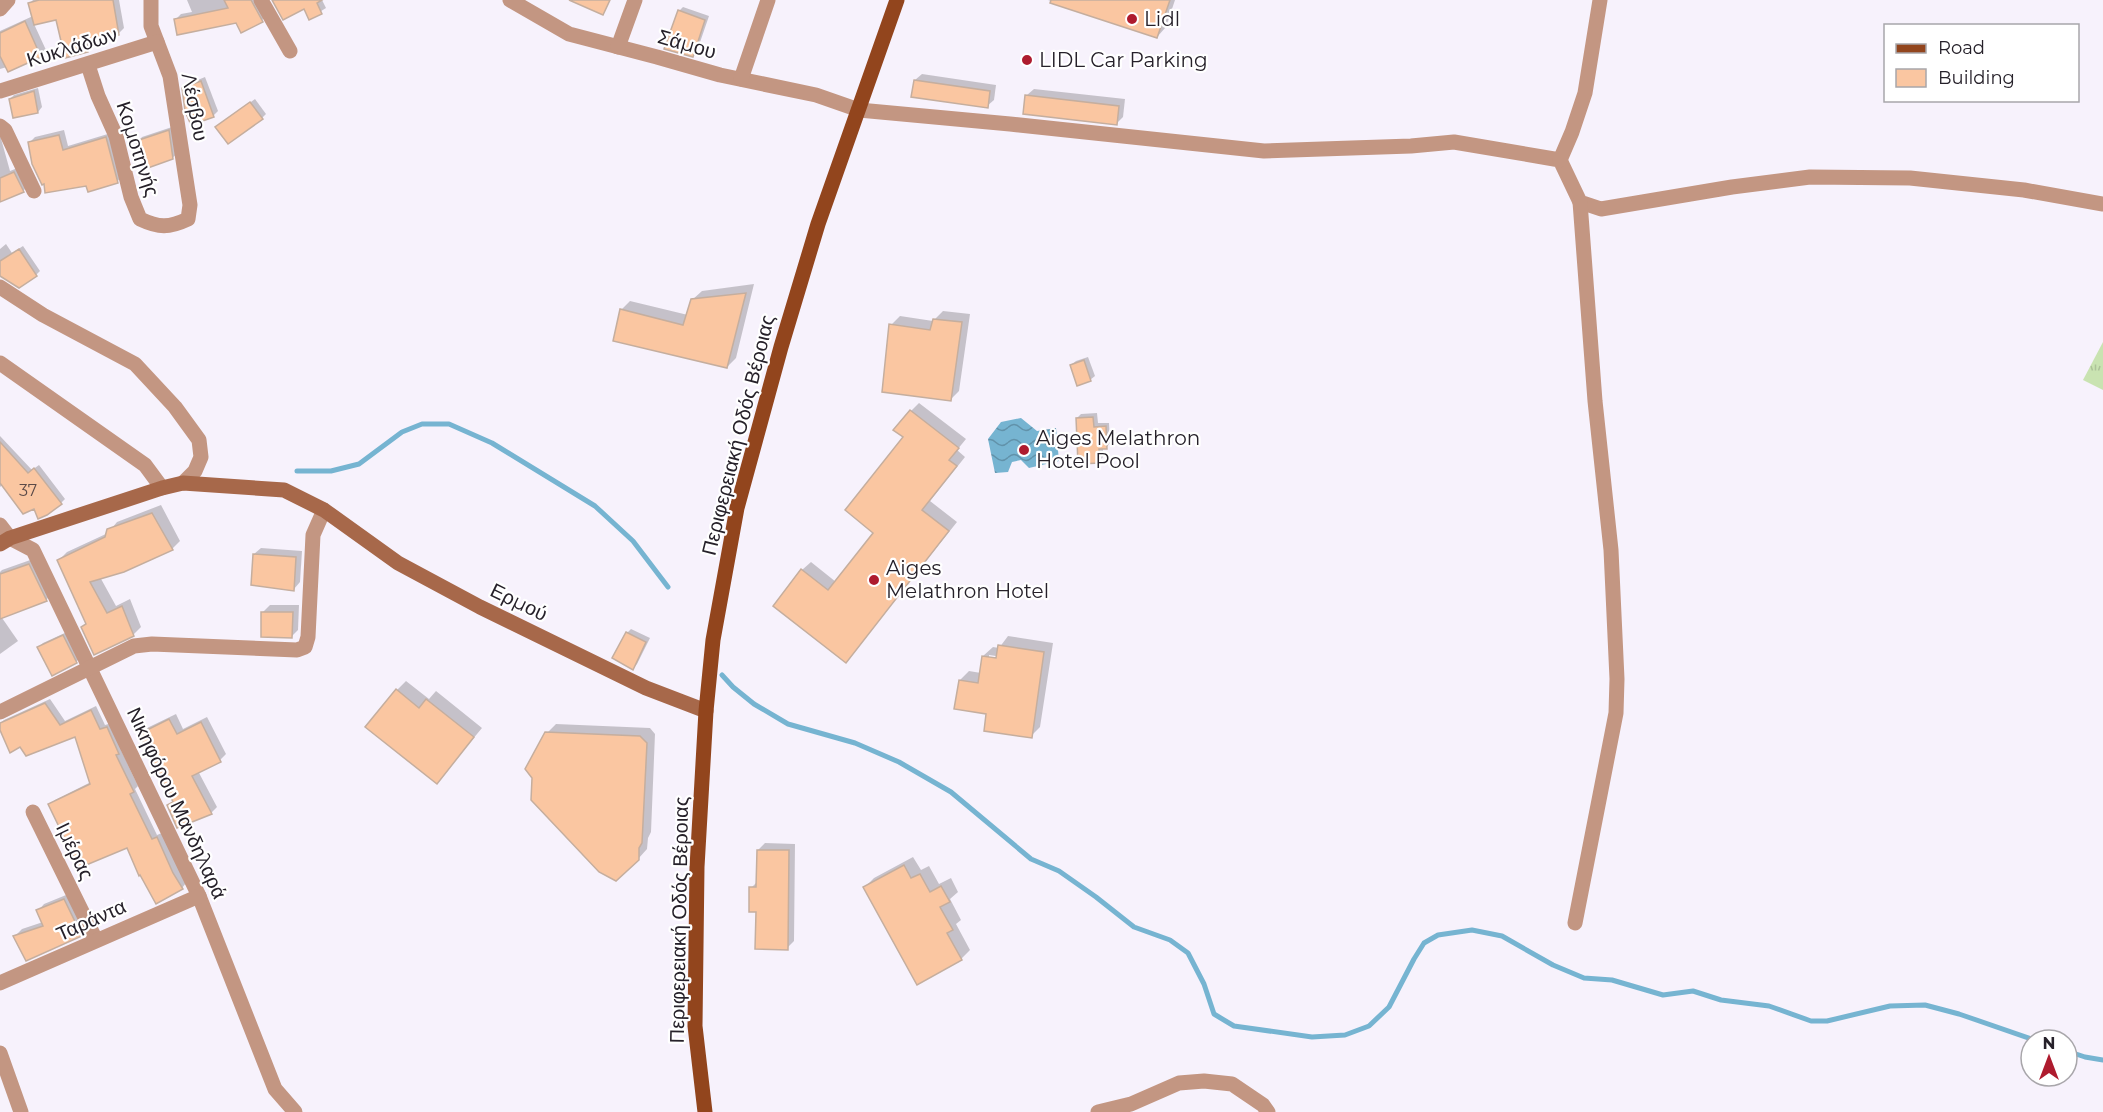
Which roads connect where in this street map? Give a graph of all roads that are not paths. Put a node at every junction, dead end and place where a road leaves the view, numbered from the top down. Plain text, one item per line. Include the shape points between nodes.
1 (8, 0) edge
2 (151, 0) edge
3 (261, 0) edge
4 (510, 0) edge
5 (635, 0) edge
6 (768, 0) edge
7 (897, 0) edge
8 (1600, 0) edge
9 (0, 9) edge
10 (157, 42) junction
11 (618, 47) junction
12 (290, 51) dead end
13 (88, 65) junction
14 (741, 79) junction
15 (0, 91) edge
16 (859, 110) junction
17 (0, 126) edge
18 (1560, 160) junction
19 (34, 191) dead end
20 (1580, 202) junction
21 (2103, 204) edge
22 (136, 212) joint
23 (0, 287) edge
24 (0, 363) edge
25 (183, 483) junction
26 (162, 488) junction
27 (324, 510) junction
28 (0, 525) edge
29 (5, 541) edge
30 (90, 668) junction
31 (706, 711) junction
32 (0, 712) edge
33 (33, 812) dead end
34 (199, 896) junction
35 (1575, 923) dead end
36 (96, 940) junction
37 (0, 983) edge
38 (0, 1053) edge
39 (21, 1112) edge
40 (295, 1112) edge
41 (705, 1112) edge
42 (1098, 1112) edge
43 (1268, 1112) edge

1 - 9 street
2 - 10 street, Λέσβου via 151,26
3 - 12 street
4 - 11 street, Σάμου via 569,34
5 - 11 street
6 - 14 street
7 - 16 main road, Περιφερειακή Οδός Βέροιας
8 - 18 street via 1585,93
10 - 13 street, Κυκλάδων
10 - 22 street, Λέσβου via 170,76 190,205 188,219 175,225 154,226 140,219
11 - 14 street, Σάμου
13 - 15 street, Κυκλάδων
13 - 22 street, Κομοτηνής via 116,136
14 - 16 street, Σάμου via 816,95
16 - 18 street, Σάμου via 1264,152 1455,142
16 - 31 main road, Περιφερειακή Οδός Βέροιας via 818,224 758,426 712,640
17 - 19 street
18 - 20 street
20 - 21 street via 1601,209 1810,177 1910,178 2024,190
20 - 35 street via 1611,550 1617,679 1616,713
23 - 25 street via 43,315 135,363 175,406 199,440 201,457 195,471
24 - 26 street via 145,465
25 - 26 street, Ερμού
25 - 27 street, Ερμού via 284,490
26 - 29 street, Ερμού
27 - 30 street via 313,535 305,647 297,650 152,644 134,646
27 - 31 street, Ερμού via 398,562 480,607 646,688
28 - 29 street, Νικηφόρου Μανδηλαρά
29 - 30 street, Νικηφόρου Μανδηλαρά via 33,550
30 - 32 street
30 - 34 street, Νικηφόρου Μανδηλαρά
31 - 41 main road, Περιφερειακή Οδός Βέροιας via 695,1026
33 - 36 street, Ιμέρας
34 - 36 street, Ταράντα
34 - 40 street, Νικηφόρου Μανδηλαρά via 275,1089
36 - 37 street, Ταράντα
38 - 39 street
42 - 43 street via 1131,1104 1179,1083 1204,1082 1232,1084

